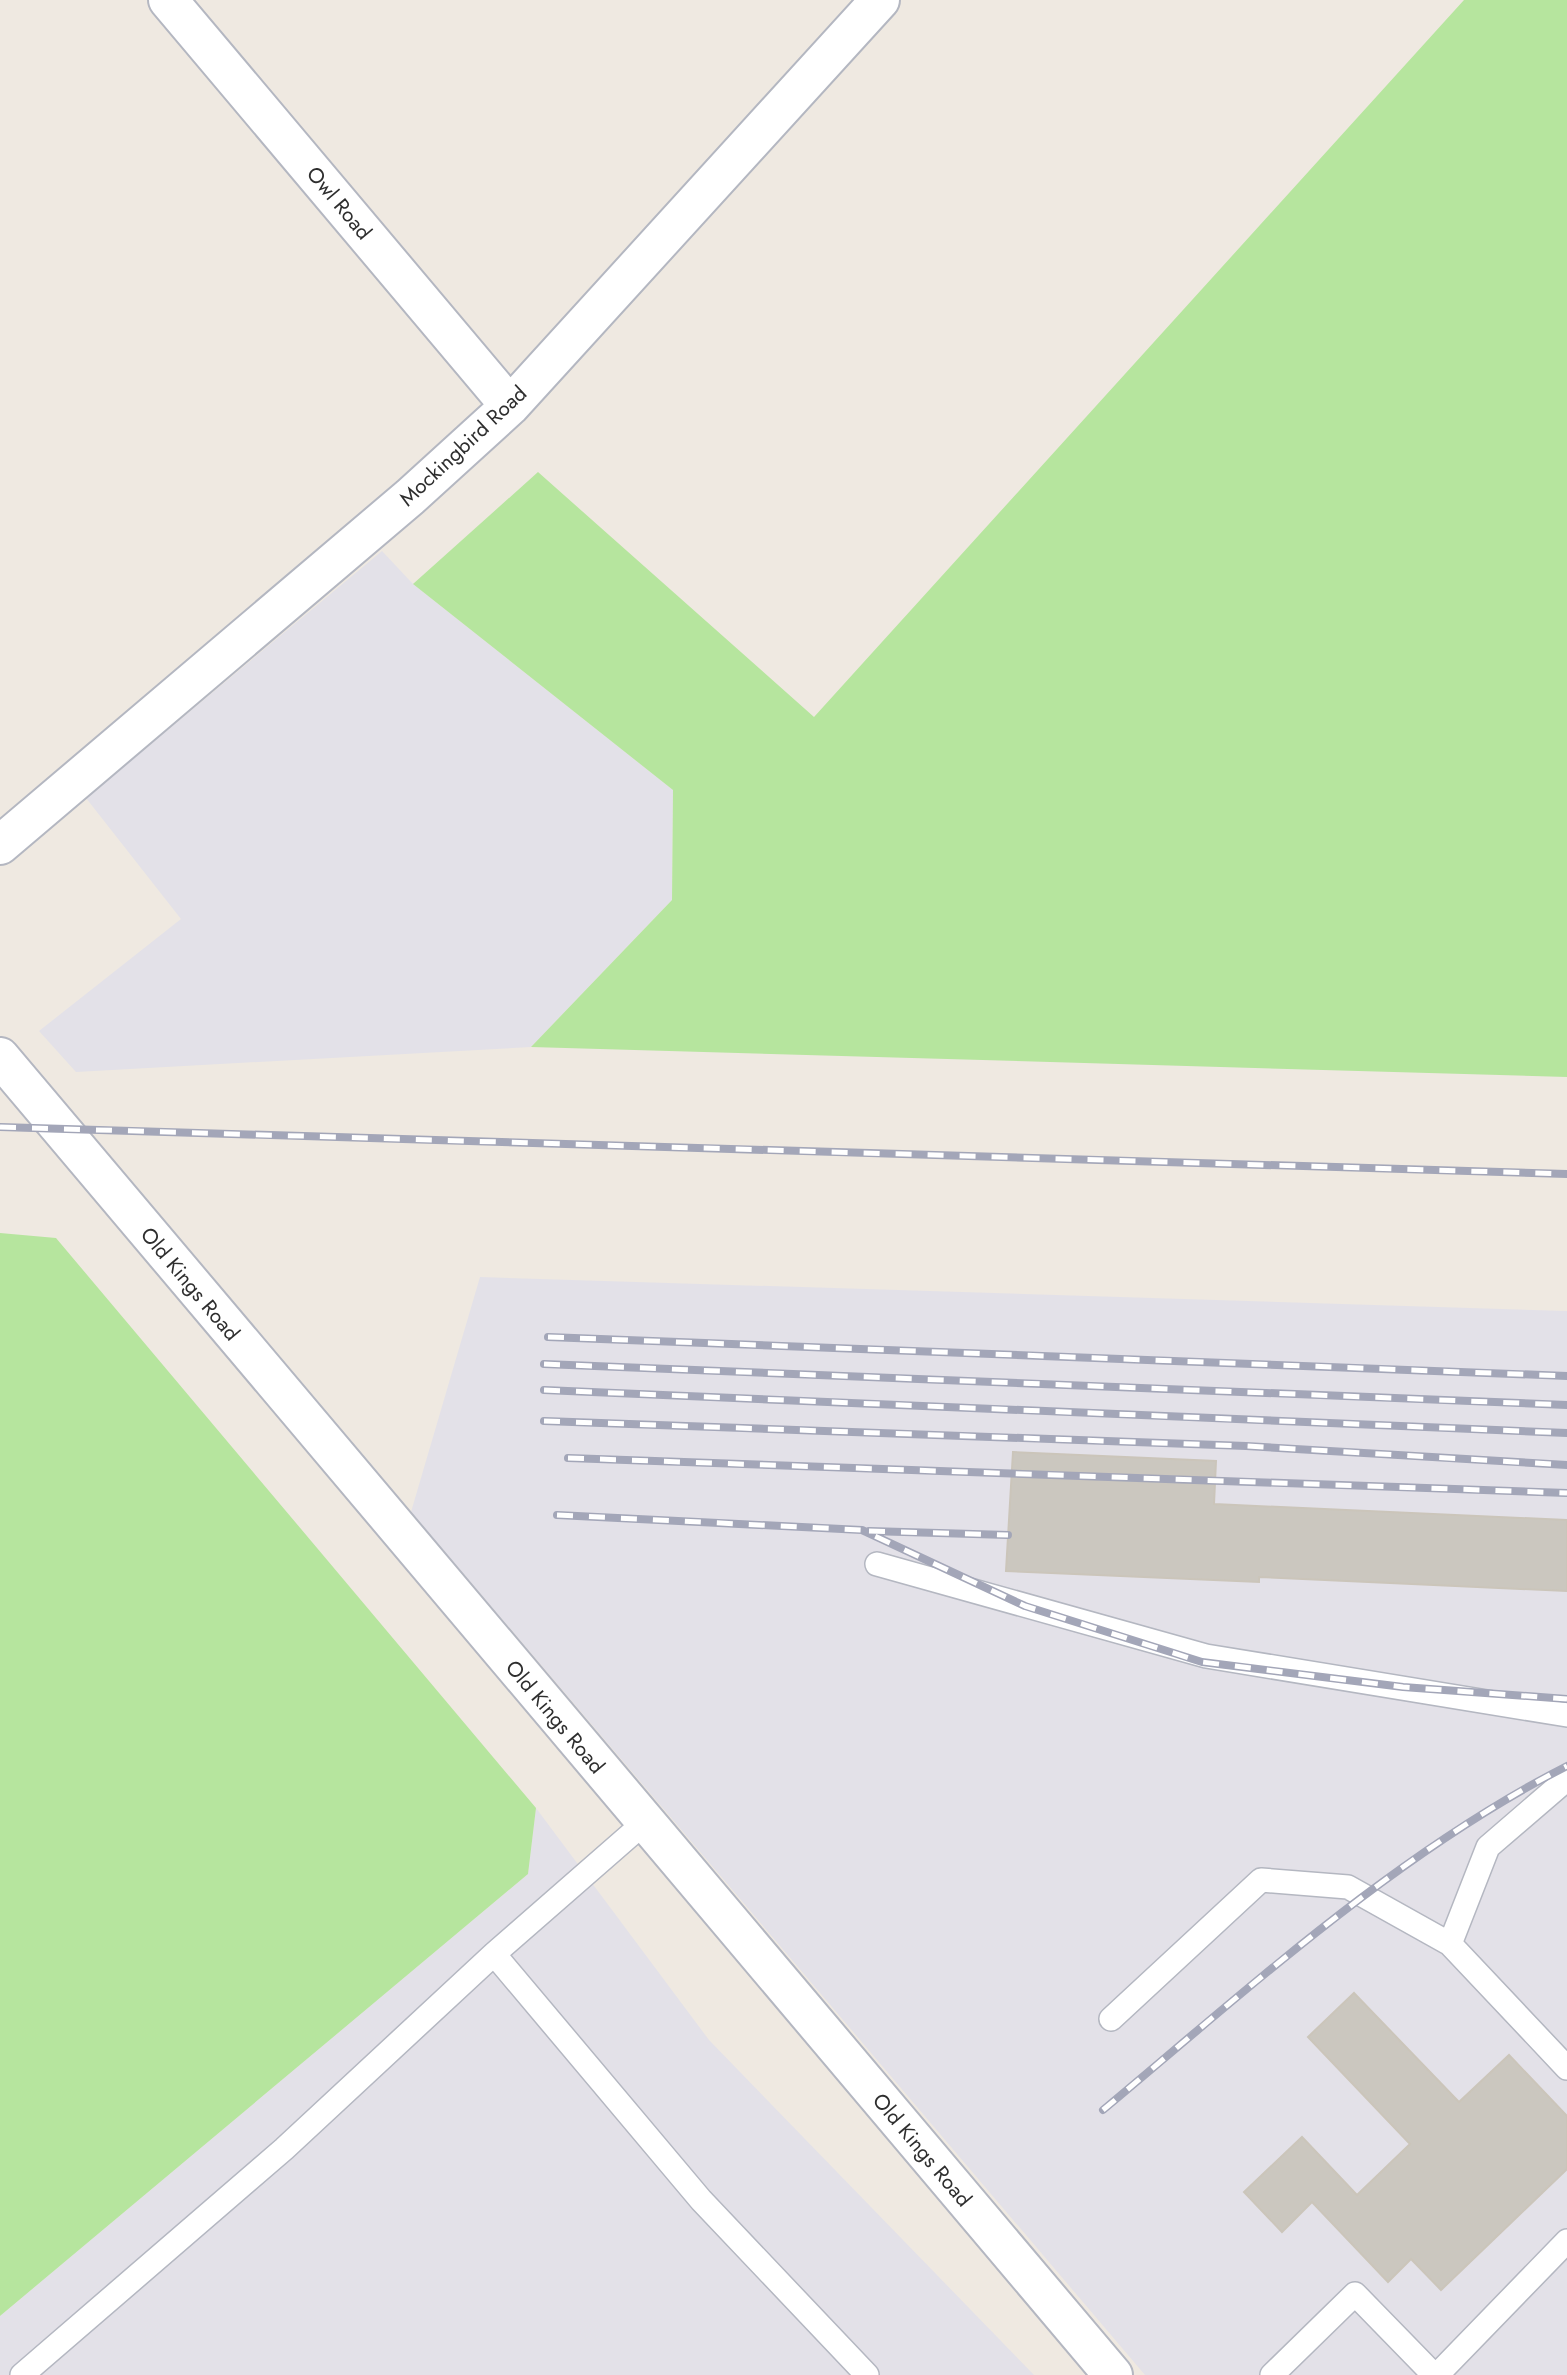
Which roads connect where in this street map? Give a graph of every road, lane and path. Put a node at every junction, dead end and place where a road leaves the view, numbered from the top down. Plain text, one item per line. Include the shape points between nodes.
1 (168, 0) edge
2 (880, 0) edge
3 (510, 406) junction
4 (0, 845) edge
5 (0, 1057) edge
6 (877, 1564) dead end
7 (1567, 1715) edge
8 (1567, 1779) edge
9 (645, 1823) junction
10 (1450, 1944) junction
11 (494, 1954) junction
12 (1111, 2019) dead end
13 (1567, 2068) edge
14 (1567, 2241) edge
15 (22, 2375) edge
16 (867, 2375) edge
17 (1113, 2375) edge
18 (1272, 2375) edge
19 (1436, 2375) edge

1 - 3 street, Owl Road
2 - 3 street, Mockingbird Road
3 - 4 street, Mockingbird Road via 410,497
5 - 9 street, Old Kings Road
6 - 7 lane via 1206,1656
8 - 10 lane via 1489,1847
9 - 11 lane
9 - 17 street, Old Kings Road
10 - 12 lane via 1348,1887 1261,1880
10 - 13 lane
11 - 15 lane via 284,2149
11 - 16 lane via 701,2200
14 - 19 lane
18 - 19 lane via 1355,2294

